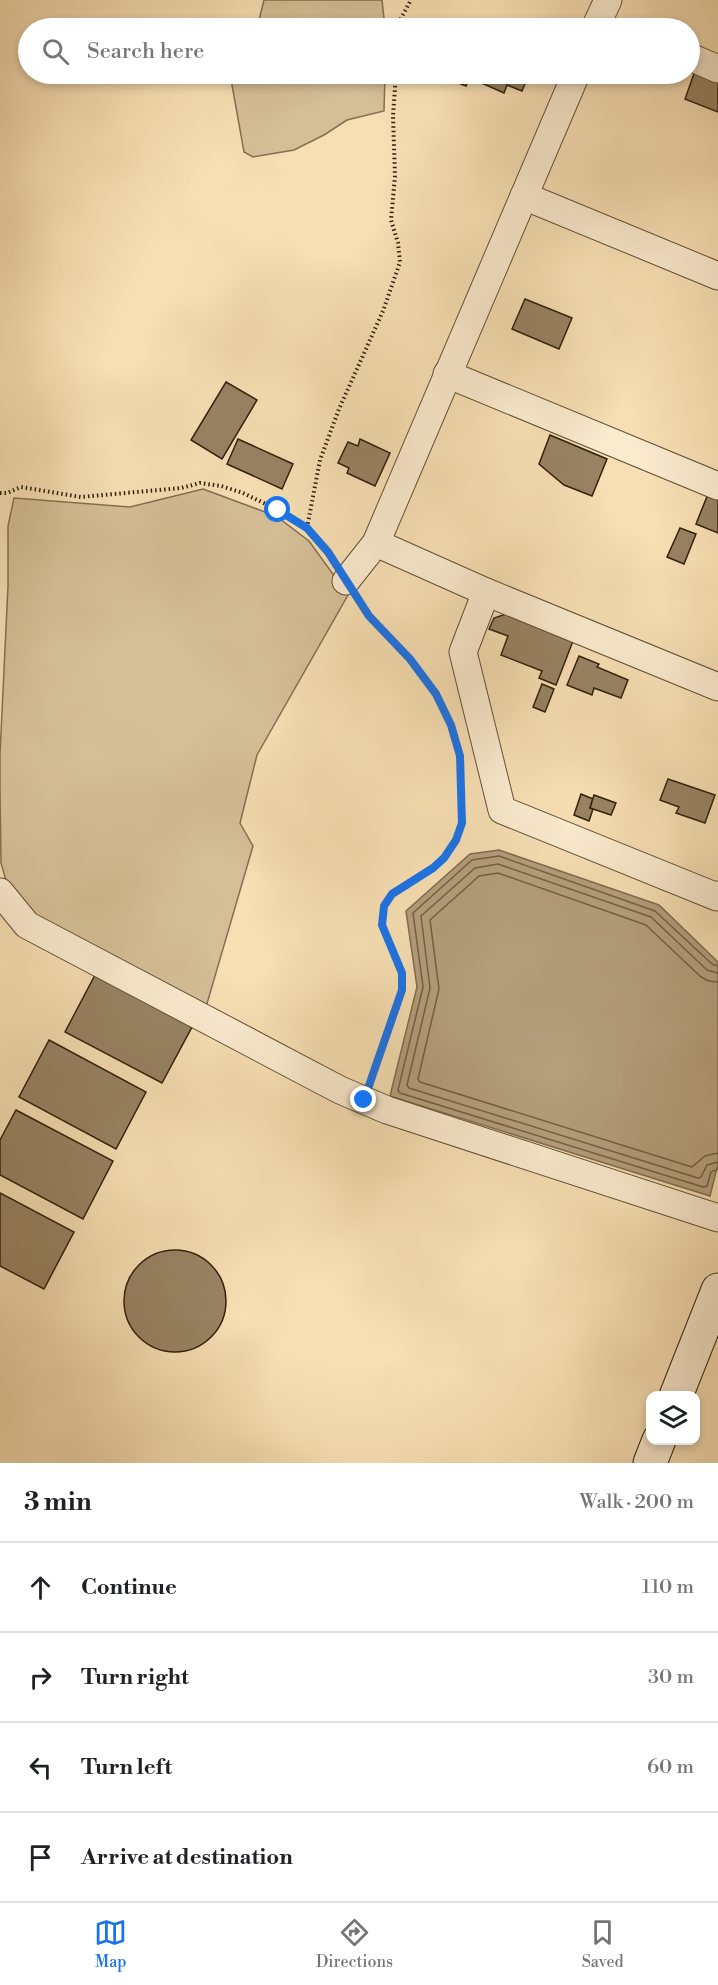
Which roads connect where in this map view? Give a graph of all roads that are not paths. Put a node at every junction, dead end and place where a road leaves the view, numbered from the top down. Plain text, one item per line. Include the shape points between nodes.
1 (700, 61) edge
2 (718, 69) edge
3 (572, 84) edge
4 (524, 196) junction
5 (718, 276) edge
6 (447, 374) junction
7 (718, 486) edge
8 (376, 543) junction
9 (346, 581) road end
10 (486, 592) junction
11 (718, 687) edge
12 (0, 892) edge
13 (718, 895) edge
14 (718, 1218) edge
15 (718, 1290) edge
16 (678, 1391) edge
17 (657, 1445) edge
18 (650, 1463) edge

1 - 2 street
3 - 4 street
4 - 5 street
4 - 6 street
6 - 7 street
6 - 8 street
8 - 9 street
8 - 10 street
10 - 11 street
10 - 13 street via 463,652 502,810
12 - 14 street via 27,925 330,1085 387,1110
15 - 16 street
17 - 18 street

